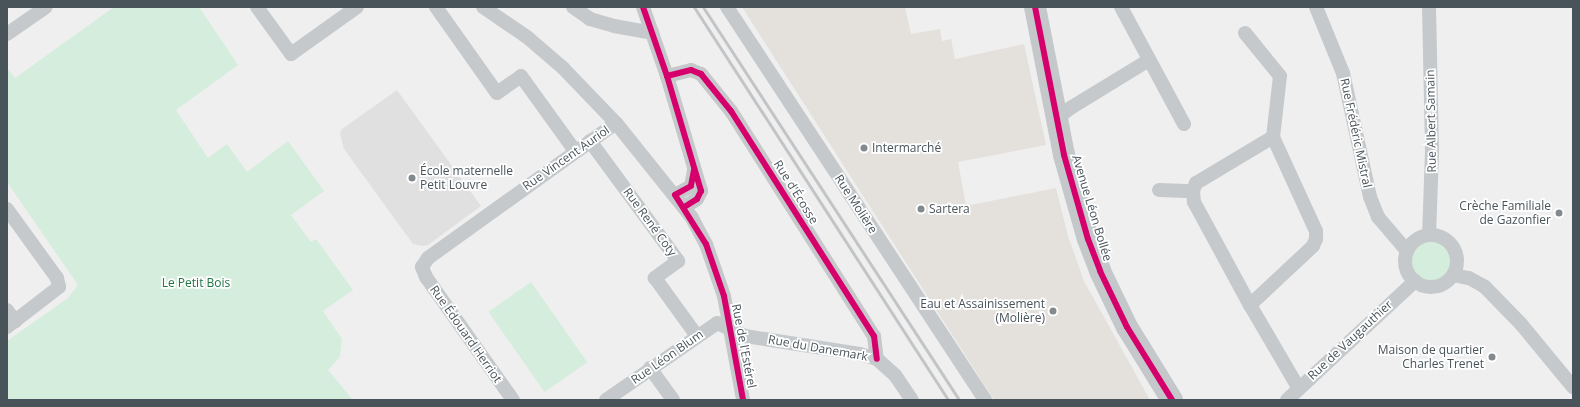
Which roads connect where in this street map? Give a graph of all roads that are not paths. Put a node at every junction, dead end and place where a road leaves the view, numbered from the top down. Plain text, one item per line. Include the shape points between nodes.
1 (46, 7) edge
2 (257, 7) edge
3 (357, 7) edge
4 (436, 7) edge
5 (483, 7) edge
6 (573, 7) edge
7 (643, 7) edge
8 (728, 7) edge
9 (1035, 7) edge
10 (1121, 7) edge
11 (1316, 7) edge
12 (1429, 7) edge
13 (652, 33) junction
14 (1245, 33) dead end
15 (7, 34) edge
16 (1149, 60) junction
17 (667, 76) junction
18 (1056, 119) junction
19 (616, 123) junction
20 (1184, 124) dead end
21 (1273, 137) junction
22 (590, 141) junction
23 (575, 151) junction
24 (694, 170) junction
25 (1159, 190) dead end
26 (1193, 191) junction
27 (675, 195) junction
28 (684, 207) junction
29 (7, 208) edge
30 (1429, 235) junction
31 (1407, 251) junction
32 (422, 267) joint
33 (1453, 275) junction
34 (1415, 281) junction
35 (1250, 305) junction
36 (10, 320) edge
37 (730, 329) junction
38 (697, 336) junction
39 (877, 359) junction
40 (650, 368) junction
41 (1573, 387) edge
42 (1299, 389) junction
43 (513, 400) edge
44 (606, 400) edge
45 (673, 400) edge
46 (743, 400) edge
47 (912, 400) edge
48 (985, 400) edge
49 (1172, 400) edge
50 (1287, 400) edge

1 - 15 street
2 - 3 street via 291,54
4 - 23 street via 497,93 521,76
5 - 19 street, Rue de l'Estérel via 527,38 563,68
6 - 13 street via 590,19
7 - 13 street
8 - 48 street, Rue Molière
9 - 18 main road, Avenue Léon Bollée
10 - 16 street
11 - 31 street, Rue Frédéric Mistral via 1343,73 1370,197 1378,217
12 - 30 street, Rue Albert Samain via 1432,151
13 - 17 street
14 - 21 street via 1280,76
16 - 18 street
16 - 20 street
17 - 24 street
17 - 39 street, Rue d'Écosse via 690,70 700,74 731,111 874,336
18 - 49 main road, Avenue Léon Bollée via 1080,215 1100,270 1127,327
19 - 22 street, Rue Vincent Auriol
19 - 27 street, Rue de l'Estérel
21 - 26 street via 1196,183
21 - 35 street via 1316,231 1316,239 1313,246
22 - 23 street, Rue Vincent Auriol
22 - 38 street, Rue René Coty via 678,261 655,278
23 - 32 street, Rue Vincent Auriol via 428,258
24 - 27 street via 691,186
24 - 28 street via 701,191 700,196
25 - 26 street
26 - 35 street via 1194,202
27 - 28 street, Rue de l'Estérel
28 - 37 street, Rue de l'Estérel via 706,244 724,296
29 - 36 street via 57,278 59,287
30 - 31 street via 1415,240
30 - 33 street via 1439,236 1453,247 1457,262
31 - 34 street via 1405,266
32 - 43 street, Rue Édouard Herriot via 426,277
33 - 34 street via 1437,286 1422,286
33 - 41 street via 1469,278 1485,288 1521,324
34 - 42 street, Rue de Vaugauthier
35 - 42 street
37 - 38 street, Rue Léon Blum via 717,323
37 - 39 street, Rue du Danemark via 745,336 860,354
37 - 46 street, Rue de l'Estérel
38 - 40 street, Rue Léon Blum
39 - 47 street, Rue du Danemark via 895,375
40 - 44 street, Rue Léon Blum
40 - 45 street
42 - 50 street, Rue de Vaugauthier

